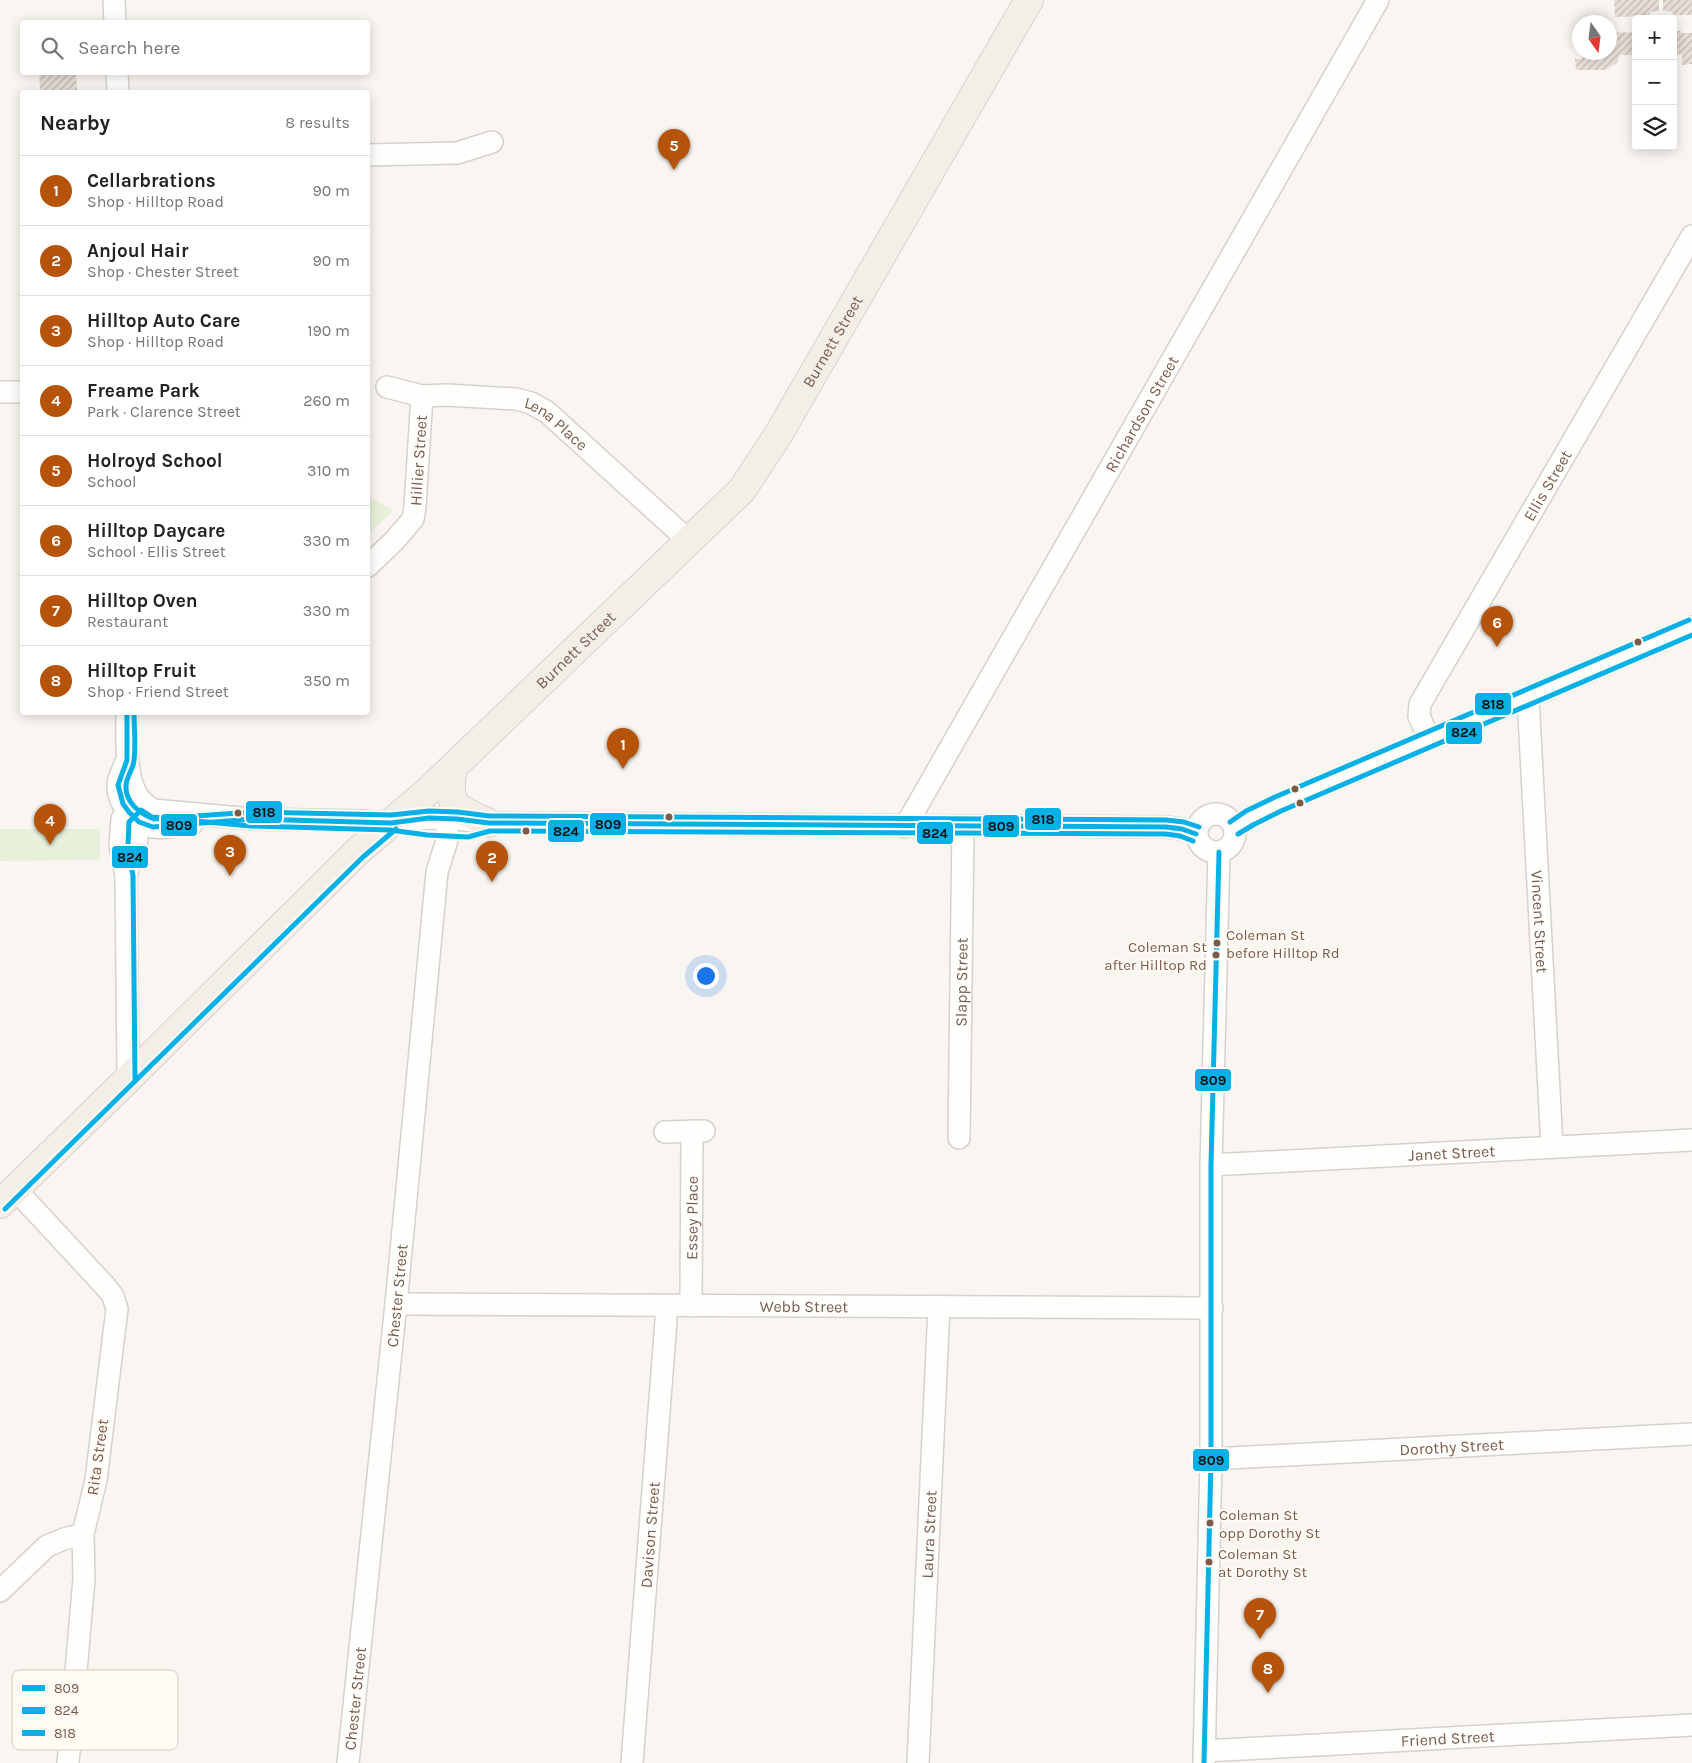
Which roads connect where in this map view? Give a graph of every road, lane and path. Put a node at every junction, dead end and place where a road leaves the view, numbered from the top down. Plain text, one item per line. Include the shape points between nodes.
1 (114, 0) edge
2 (1029, 0) edge
3 (1378, 0) edge
4 (115, 20) edge
5 (117, 75) edge
6 (118, 90) edge
7 (492, 142) dead end
8 (370, 155) edge
9 (1692, 236) edge
10 (386, 387) dead end
11 (0, 392) edge
12 (20, 392) edge
13 (422, 396) junction
14 (690, 541) junction
15 (370, 564) edge
16 (1692, 627) edge
17 (1528, 697) junction
18 (127, 715) edge
19 (1429, 738) junction
20 (453, 767) junction
21 (136, 806) junction
22 (391, 823) junction
23 (489, 823) junction
24 (905, 827) junction
25 (963, 827) junction
26 (1234, 828) junction
27 (447, 829) junction
28 (1196, 834) junction
29 (1219, 852) junction
30 (128, 1080) junction
31 (664, 1132) dead end
32 (959, 1138) dead end
33 (1692, 1140) edge
34 (1552, 1147) junction
35 (1211, 1165) junction
36 (8, 1197) edge
37 (396, 1304) junction
38 (666, 1306) junction
39 (691, 1306) junction
40 (939, 1307) junction
41 (1212, 1308) junction
42 (1692, 1434) edge
43 (1211, 1459) junction
44 (83, 1534) junction
45 (0, 1591) edge
46 (76, 1670) edge
47 (1692, 1725) edge
48 (69, 1750) edge
49 (1204, 1757) edge
50 (68, 1763) edge
51 (348, 1763) edge
52 (632, 1763) edge
53 (918, 1763) edge

1 - 4 street
2 - 14 main road, Burnett Street via 778,435 742,490
3 - 24 street, Richardson Street
5 - 6 street
7 - 8 street via 457,154
9 - 19 street, Ellis Street via 1420,704 1419,716
10 - 13 street, Lena Place
11 - 12 street
13 - 14 street, Lena Place via 447,394 532,403
13 - 15 street, Hillier Street via 413,519
14 - 20 main road, Burnett Street
16 - 17 street
17 - 19 street
17 - 34 street, Vincent Street
18 - 21 street via 127,760 118,785 123,804
19 - 26 street via 1278,804
20 - 22 main road, Burnett Street
20 - 23 main road via 450,786 453,802 459,809
21 - 22 street via 252,819
21 - 30 street via 122,819 120,846 126,876
22 - 23 street via 429,818
22 - 27 street
22 - 30 main road, Burnett Street via 358,851
23 - 24 street
23 - 27 street via 468,830
24 - 25 street
25 - 28 street via 1166,827
25 - 32 street, Slapp Street
26 - 28 street via 1221,815 1211,814 1200,822
26 - 29 street via 1233,841
27 - 37 street, Chester Street via 437,872
28 - 29 street via 1202,846
29 - 35 street
30 - 36 main road, Burnett Street
31 - 39 street, Essey Place via 698,1131
33 - 34 street, Janet Street
34 - 35 street, Janet Street
35 - 41 street
36 - 44 street, Rita Street via 105,1286 117,1309 96,1480
37 - 38 street, Webb Street
37 - 51 street, Chester Street
38 - 39 street, Webb Street
38 - 52 street, Davison Street
39 - 40 street, Webb Street
40 - 41 street, Webb Street
40 - 53 street, Laura Street
41 - 43 street
42 - 43 street, Dorothy Street
43 - 49 street
44 - 45 street via 47,1546
44 - 46 street, Rita Street via 84,1580
47 - 49 street, Friend Street
48 - 50 street, Rita Street

